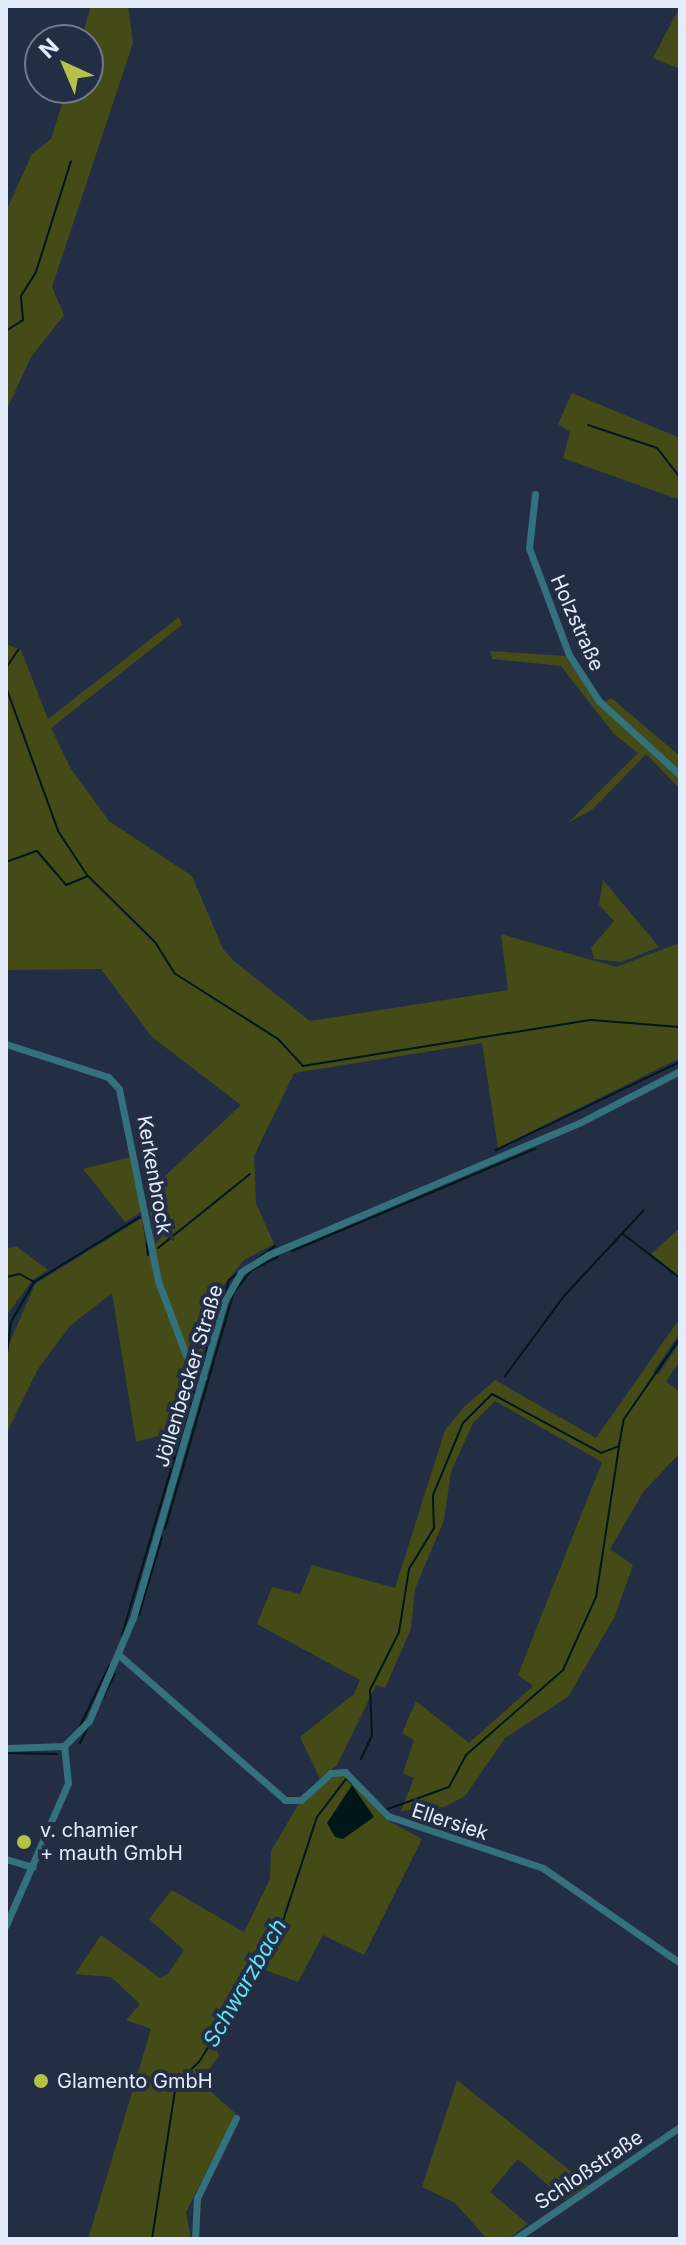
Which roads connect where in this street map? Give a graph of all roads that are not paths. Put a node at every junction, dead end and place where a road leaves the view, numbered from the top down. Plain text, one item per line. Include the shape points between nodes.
1 (535, 494) dead end
2 (680, 775) edge
3 (6, 1044) edge
4 (680, 1071) edge
5 (203, 1377) junction
6 (119, 1655) junction
7 (64, 1746) junction
8 (6, 1748) edge
9 (6, 1859) edge
10 (33, 1867) junction
11 (6, 1925) edge
12 (680, 1963) edge
13 (236, 2118) dead end
14 (680, 2127) edge
15 (195, 2239) edge
16 (515, 2239) edge

1 - 2 street, Holzstraße via 529,548 569,655 599,701
3 - 5 street, Kerkenbrock via 108,1077 119,1089 158,1281 186,1355
4 - 5 street, Jöllenbecker Straße via 581,1122 249,1266 224,1302
5 - 6 street, Jöllenbecker Straße
6 - 7 street, Jöllenbecker Straße via 89,1721
6 - 12 street, Ellersiek via 273,1793 301,1800 337,1771 383,1812 552,1873
7 - 8 street
7 - 10 street via 68,1783
9 - 10 street
10 - 11 street
13 - 15 street via 197,2198
14 - 16 street, Schloßstraße

